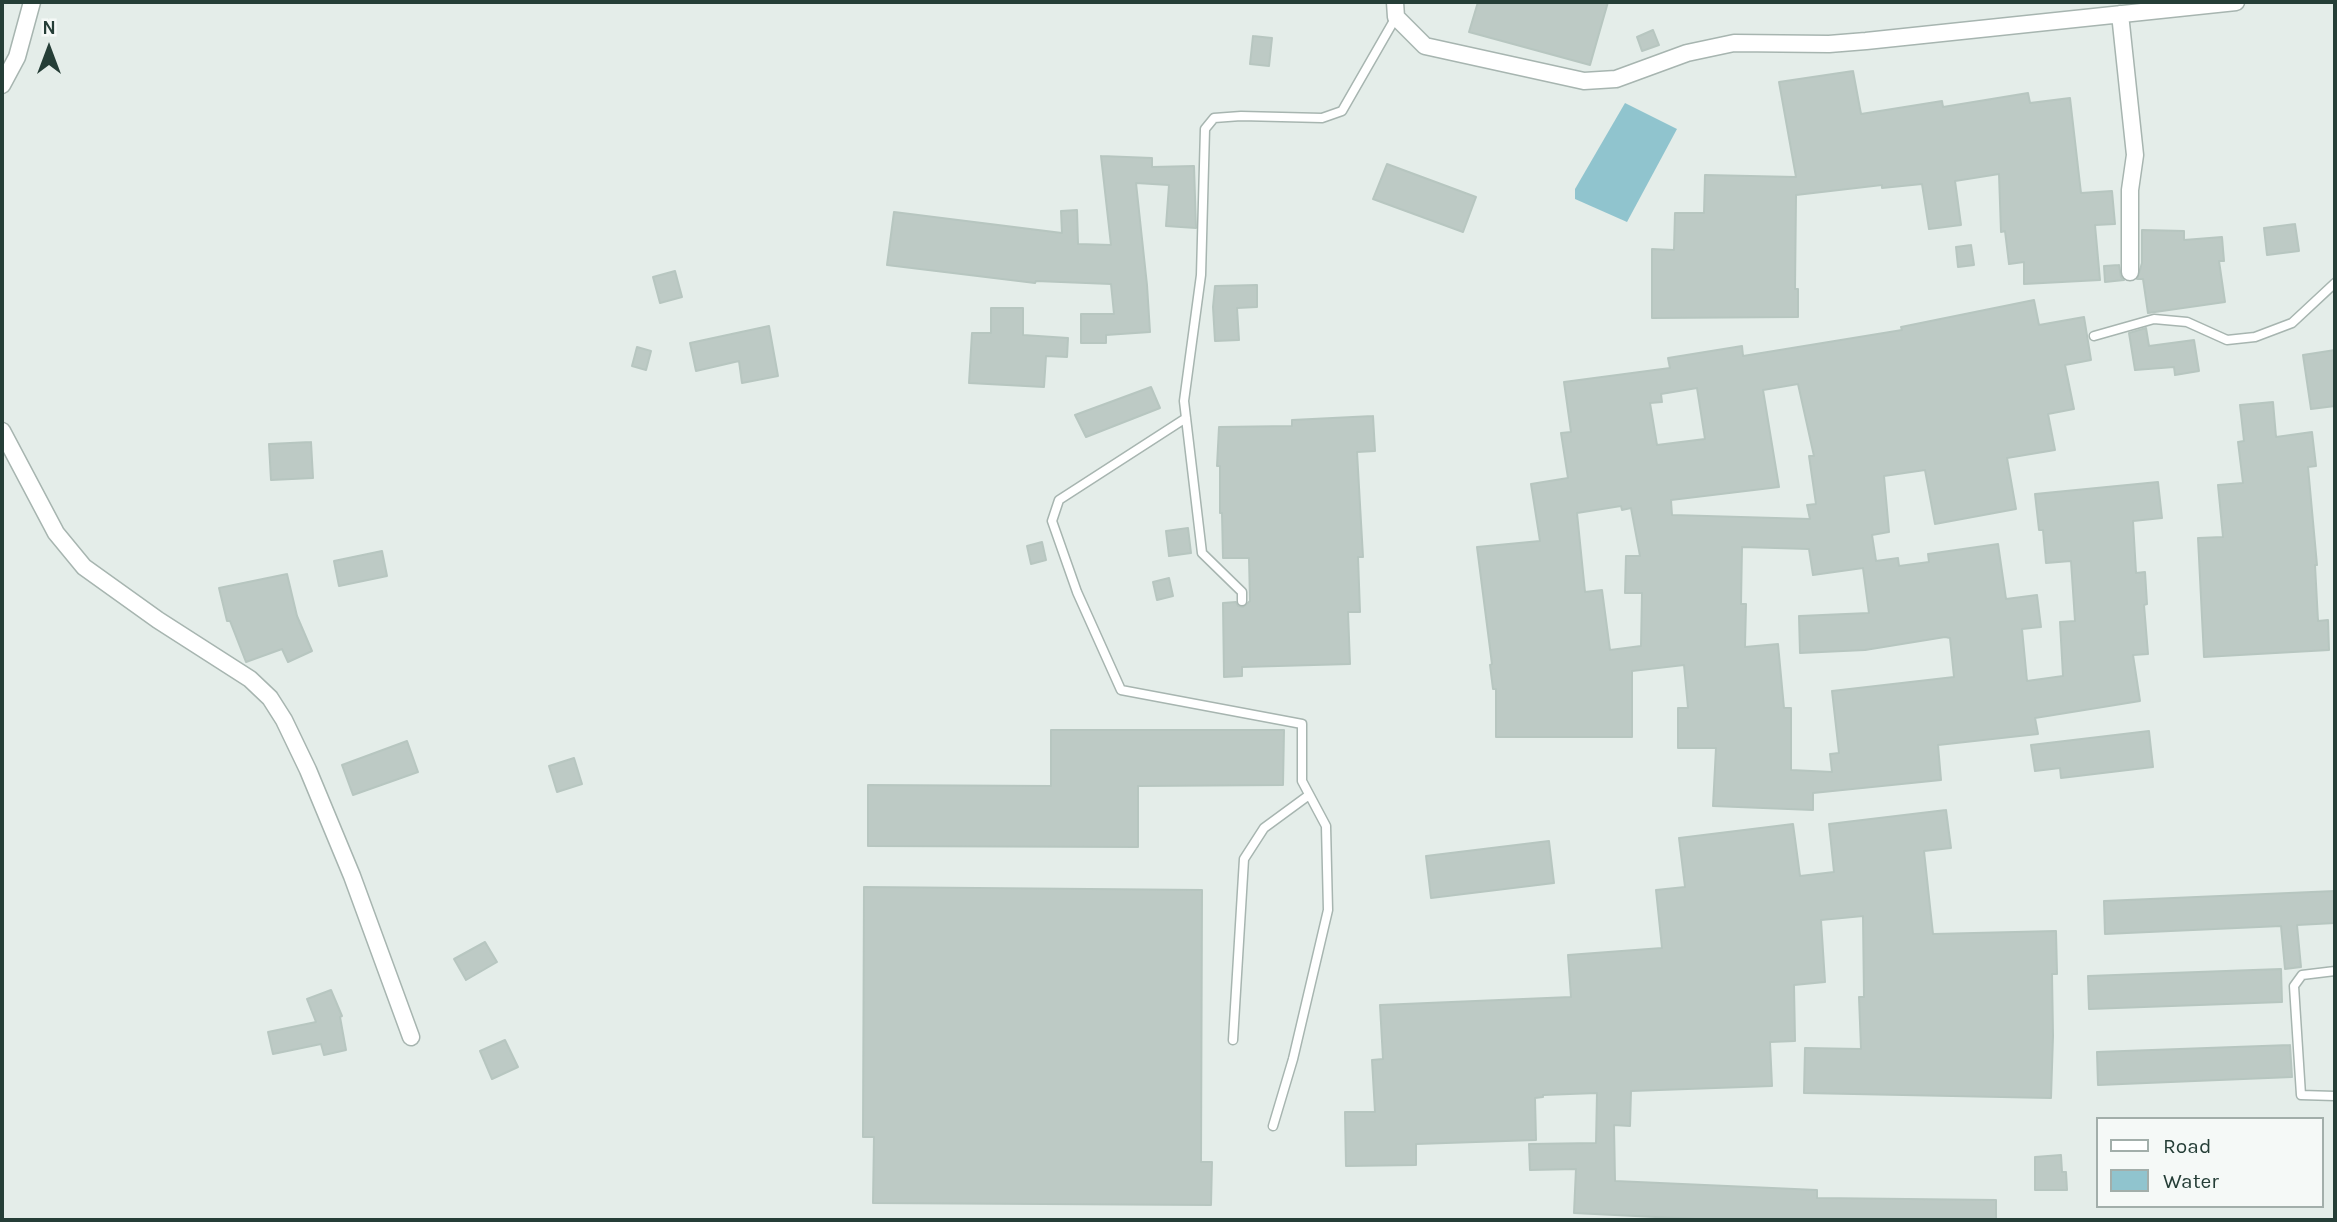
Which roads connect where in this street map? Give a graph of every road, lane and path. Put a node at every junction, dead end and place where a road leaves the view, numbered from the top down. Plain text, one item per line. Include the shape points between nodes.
1 (32, 2) edge
2 (2235, 2) edge
3 (1396, 9) edge
4 (2120, 14) junction
5 (2, 85) edge
6 (2130, 272) dead end
7 (2335, 283) edge
8 (2094, 336) dead end
9 (1186, 418) junction
10 (2, 431) edge
11 (1242, 601) dead end
12 (1309, 795) junction
13 (2335, 971) edge
14 (411, 1037) dead end
15 (1233, 1040) dead end
16 (2335, 1096) edge
17 (1273, 1126) dead end

1 - 5 street via 17,57
2 - 4 street
3 - 4 street via 1425,46 1584,81 1616,79 1687,53 1734,43 1829,44
3 - 9 lane via 1342,111 1322,118 1214,118 1205,129 1201,275 1184,401
4 - 6 street via 2135,155 2130,190
7 - 8 lane via 2292,323 2255,337 2227,340 2187,322 2154,318
9 - 11 lane via 1202,553 1242,592
9 - 12 lane via 1059,500 1052,521 1077,592 1121,690 1302,724 1302,781
10 - 14 street via 57,533 85,567 250,679 270,698 308,770
12 - 15 lane via 1264,828 1244,859
12 - 17 lane via 1326,826 1328,909
13 - 16 lane via 2302,975 2294,986 2301,1095

